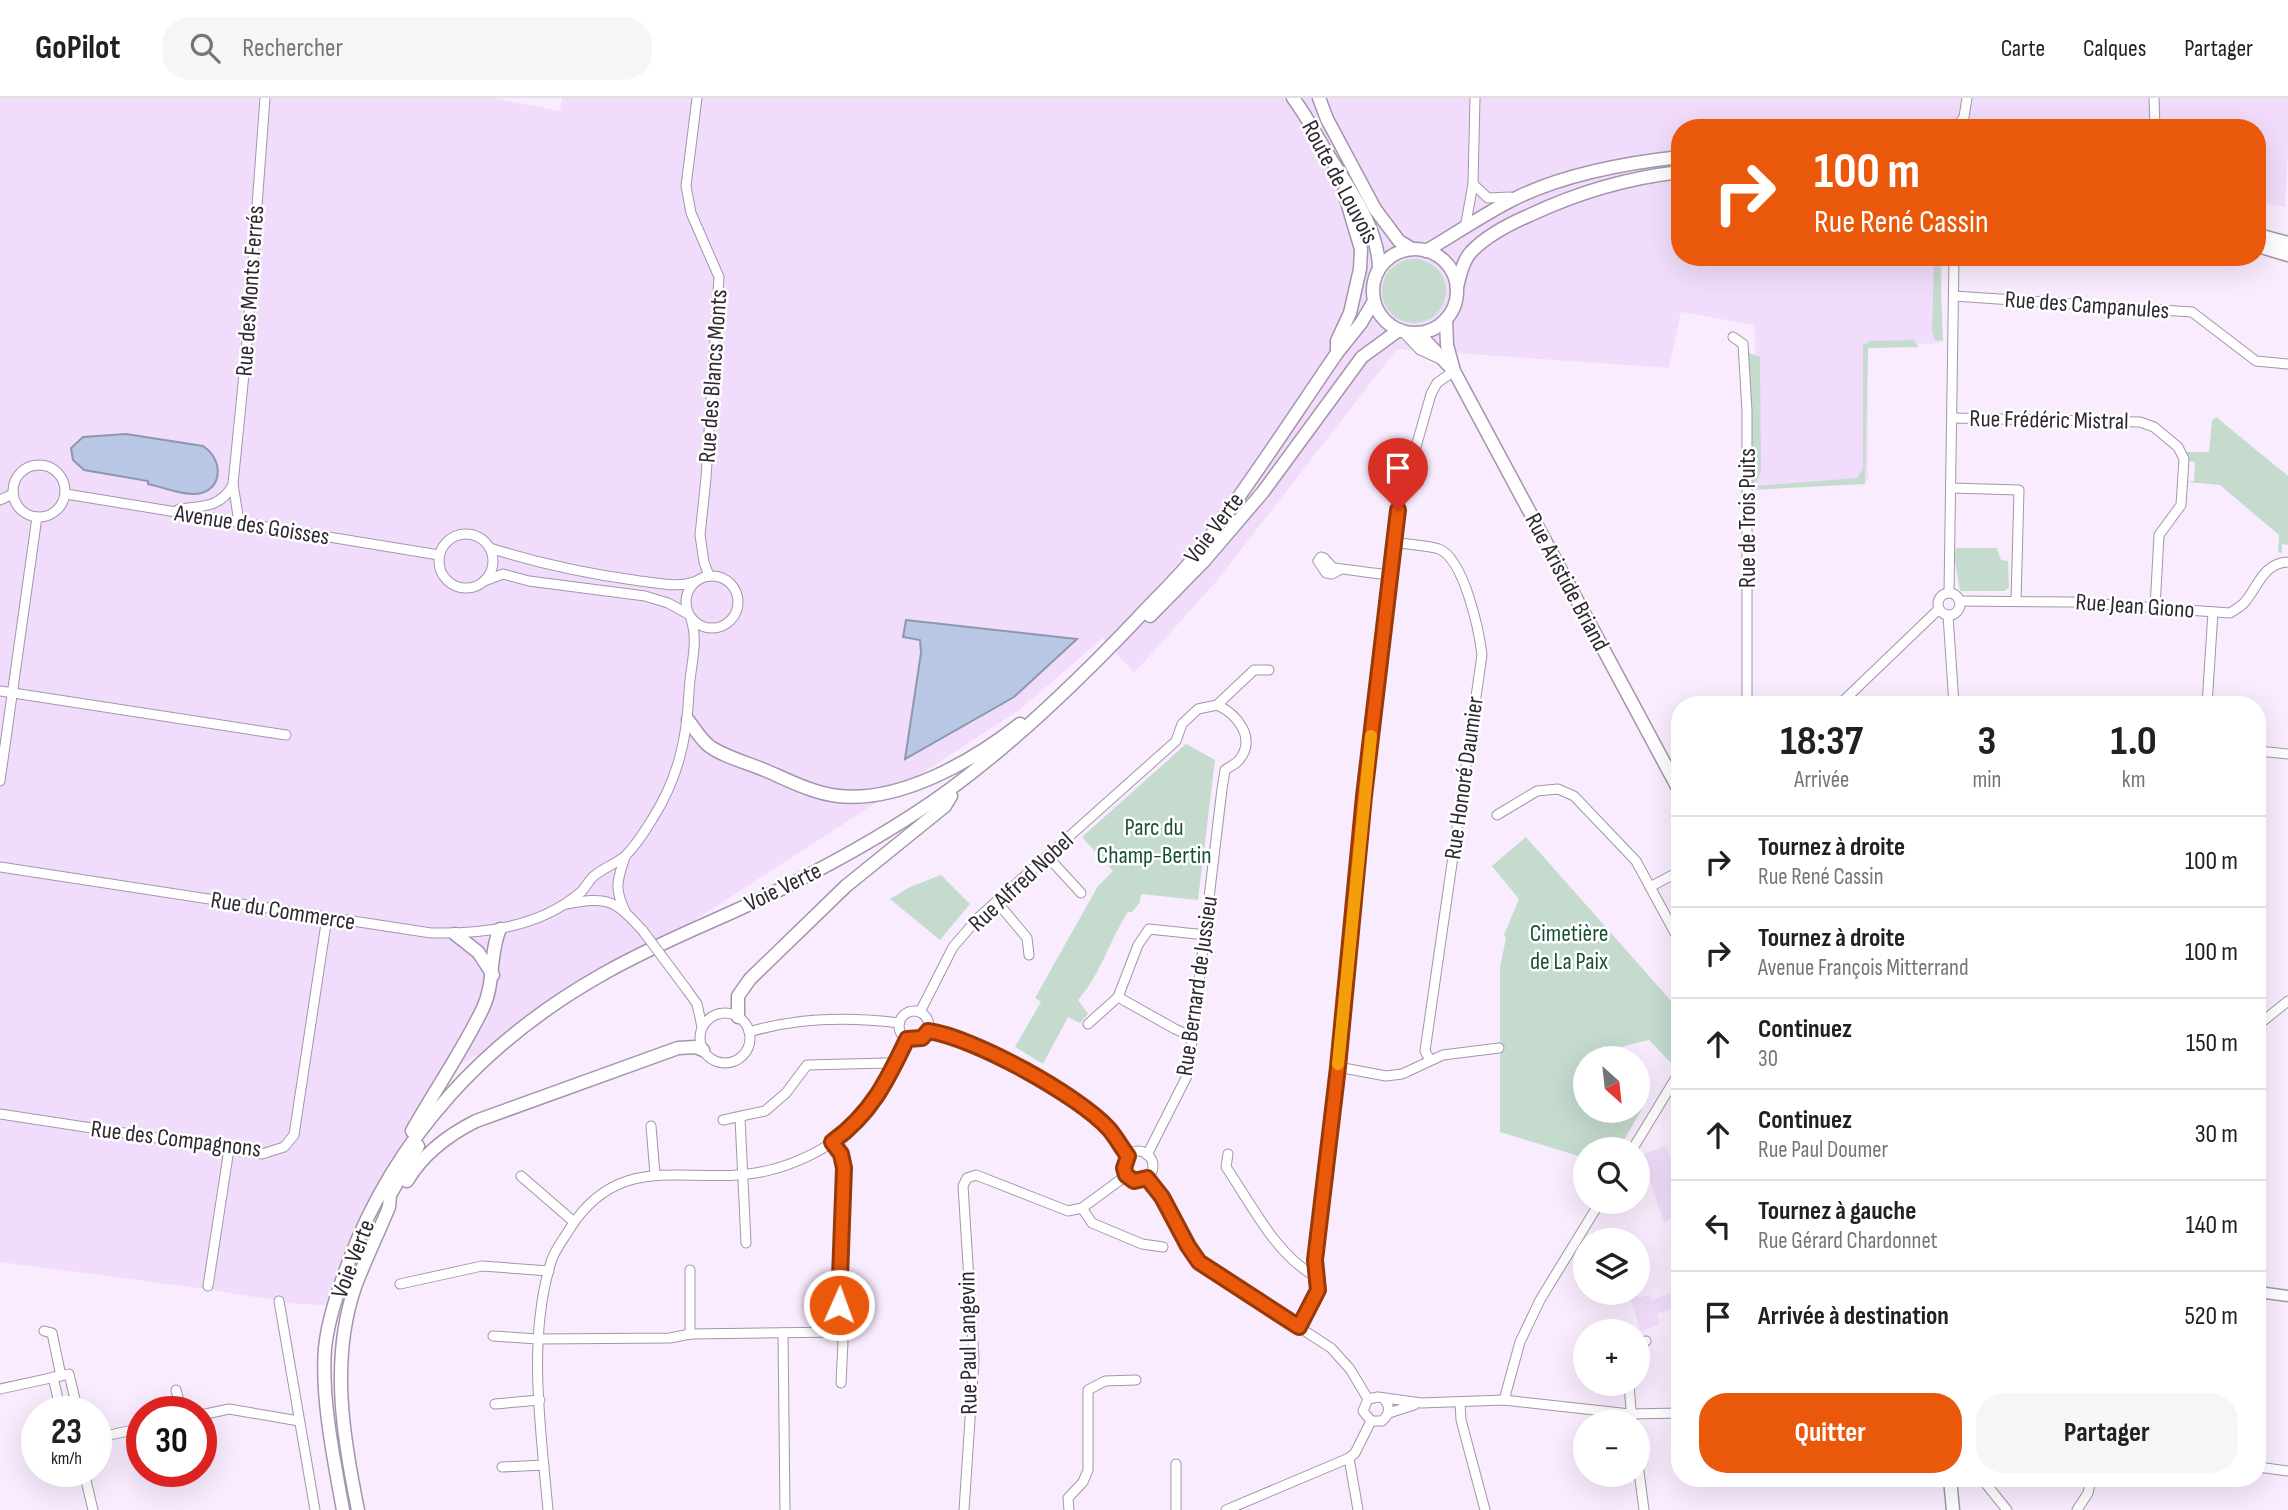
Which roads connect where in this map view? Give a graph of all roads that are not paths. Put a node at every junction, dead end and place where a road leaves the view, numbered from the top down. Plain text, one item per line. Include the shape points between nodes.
1 (265, 98) edge
2 (697, 98) edge
3 (1293, 98) edge
4 (1319, 98) edge
5 (1475, 98) edge
6 (1967, 98) edge
7 (2154, 98) edge
8 (1964, 117) edge
9 (2155, 119) edge
10 (1671, 158) edge
11 (1671, 173) edge
12 (1561, 181) junction
13 (1472, 184) junction
14 (1347, 185) junction
15 (1465, 229) junction
16 (2266, 237) edge
17 (2288, 243) edge
18 (2266, 248) edge
19 (1412, 249) junction
20 (1426, 251) junction
21 (2288, 255) edge
22 (1954, 266) edge
23 (1379, 269) junction
24 (1457, 287) junction
25 (1954, 296) junction
26 (1374, 301) junction
27 (1447, 319) junction
28 (1401, 331) junction
29 (1418, 333) junction
30 (1733, 337) dead end
31 (1337, 353) junction
32 (1440, 359) junction
33 (2288, 364) edge
34 (1454, 371) junction
35 (1952, 418) junction
36 (233, 484) junction
37 (1951, 488) junction
38 (13, 494) junction
39 (66, 494) junction
40 (0, 500) edge
41 (167, 510) junction
42 (37, 517) junction
43 (239, 522) junction
44 (1395, 542) junction
45 (490, 548) junction
46 (439, 555) junction
47 (2288, 562) edge
48 (1341, 569) dead end
49 (1390, 575) junction
50 (709, 576) junction
51 (484, 581) junction
52 (694, 582) junction
53 (1950, 593) junction
54 (1959, 601) junction
55 (2016, 601) junction
56 (2155, 608) junction
57 (1939, 609) junction
58 (2213, 612) junction
59 (1948, 615) junction
60 (689, 616) junction
61 (712, 629) junction
62 (695, 647) junction
63 (1269, 670) dead end
64 (0, 691) edge
65 (13, 693) junction
66 (1748, 696) edge
67 (1848, 696) edge
68 (1953, 696) edge
69 (2208, 696) edge
70 (1058, 699) junction
71 (1217, 705) junction
72 (688, 720) junction
73 (286, 735) dead end
74 (2266, 752) edge
75 (2288, 754) edge
76 (1671, 775) edge
77 (0, 781) edge
78 (951, 796) junction
79 (1497, 815) dead end
80 (1047, 856) junction
81 (625, 857) junction
82 (0, 867) edge
83 (601, 872) junction
84 (1671, 876) edge
85 (589, 884) junction
86 (617, 886) junction
87 (1650, 887) junction
88 (1081, 893) dead end
89 (601, 900) junction
90 (997, 902) junction
91 (562, 905) junction
92 (625, 912) junction
93 (327, 918) junction
94 (1671, 926) edge
95 (500, 929) junction
96 (456, 934) junction
97 (1206, 935) junction
98 (1029, 955) dead end
99 (493, 975) junction
100 (1118, 997) junction
101 (2288, 1001) edge
102 (697, 1004) junction
103 (920, 1012) junction
104 (719, 1014) junction
105 (738, 1017) junction
106 (2266, 1019) edge
107 (899, 1023) junction
108 (1088, 1024) dead end
109 (702, 1027) junction
110 (749, 1031) junction
111 (928, 1031) junction
112 (1193, 1037) junction
113 (907, 1039) junction
114 (1499, 1048) dead end
115 (702, 1050) junction
116 (1430, 1060) junction
117 (894, 1066) junction
118 (1338, 1067) junction
119 (1671, 1086) edge
120 (0, 1114) edge
121 (740, 1118) junction
122 (723, 1120) dead end
123 (651, 1126) dead end
124 (1640, 1137) edge
125 (832, 1142) junction
126 (229, 1149) junction
127 (1147, 1154) junction
128 (1228, 1154) dead end
129 (1128, 1156) junction
130 (399, 1159) junction
131 (655, 1174) junction
132 (743, 1174) junction
133 (1126, 1175) junction
134 (521, 1177) dead end
135 (1147, 1178) junction
136 (389, 1207) junction
137 (1082, 1208) junction
138 (1593, 1214) edge
139 (574, 1222) junction
140 (746, 1243) dead end
141 (1163, 1247) dead end
142 (690, 1269) dead end
143 (549, 1271) junction
144 (1316, 1277) junction
145 (400, 1284) dead end
146 (208, 1286) dead end
147 (2266, 1294) edge
148 (2288, 1296) edge
149 (279, 1301) dead end
150 (1299, 1327) junction
151 (44, 1331) dead end
152 (839, 1332) junction
153 (690, 1334) junction
154 (783, 1334) junction
155 (493, 1336) dead end
156 (538, 1339) junction
157 (57, 1376) junction
158 (1136, 1380) dead end
159 (841, 1383) dead end
160 (0, 1389) edge
161 (176, 1390) dead end
162 (59, 1396) edge
163 (74, 1396) edge
164 (178, 1396) edge
165 (1383, 1398) junction
166 (1368, 1399) junction
167 (540, 1400) junction
168 (1504, 1400) junction
169 (1460, 1402) junction
170 (1421, 1403) junction
171 (495, 1404) dead end
172 (1573, 1410) edge
173 (217, 1412) edge
174 (1389, 1413) junction
175 (1671, 1414) edge
176 (1650, 1417) edge
177 (299, 1421) junction
178 (1371, 1422) junction
179 (1349, 1458) junction
180 (1176, 1464) dead end
181 (544, 1465) junction
182 (502, 1467) dead end
183 (2266, 1468) edge
184 (2288, 1471) edge
185 (88, 1487) edge
186 (1641, 1487) edge
187 (1951, 1487) edge
188 (1988, 1487) edge
189 (2089, 1487) edge
190 (93, 1510) edge
191 (315, 1510) edge
192 (343, 1510) edge
193 (358, 1510) edge
194 (548, 1510) edge
195 (785, 1510) edge
196 (964, 1510) edge
197 (1069, 1510) edge
198 (1176, 1510) edge
199 (1226, 1510) edge
200 (1358, 1510) edge
201 (1485, 1510) edge
202 (1644, 1510) edge
203 (1953, 1510) edge
204 (2007, 1510) edge
205 (2077, 1510) edge

1 - 36 street, Rue des Monts Ferrés
2 - 50 street, Rue des Blancs Monts via 686,186 691,214 719,277 700,535
3 - 14 main road, Route de Louvois
4 - 19 main road, Route de Louvois via 1375,209 1399,241
5 - 13 street
6 - 8 street
7 - 9 street
10 - 12 main road
11 - 24 main road via 1603,186 1512,223 1469,254
12 - 13 street via 1505,199 1488,198
12 - 15 main road via 1514,198
13 - 15 street
14 - 23 main road, Route de Louvois via 1368,224
14 - 31 main road via 1343,193 1361,249 1360,269
15 - 20 main road
16 - 17 main road
18 - 21 main road
19 - 20 main road
19 - 23 main road via 1399,252
20 - 24 main road via 1447,264
22 - 25 street
23 - 26 main road
24 - 27 main road
25 - 33 street, Rue des Campanules via 2192,312 2256,361
25 - 35 street
26 - 28 main road via 1388,324
26 - 31 main road, Voie Verte
27 - 29 main road
27 - 34 main road, Rue Aristide Briand
28 - 29 main road
28 - 32 street via 1420,350
28 - 78 main road, Voie Verte via 1362,358 1263,492 1178,588 1022,742
29 - 32 main road, Rue Aristide Briand
30 - 66 street, Rue de Trois Puits via 1743,344 1747,411
31 - 70 main road, Voie Verte via 1194,557
32 - 34 main road, Rue Aristide Briand
34 - 44 street via 1437,383 1431,394 1398,510
34 - 76 main road, Rue Aristide Briand
35 - 37 street
35 - 56 street, Rue Frédéric Mistral via 2140,422 2154,426 2178,447 2184,459 2181,505 2159,535
36 - 41 street via 215,504
36 - 43 street, Rue des Monts Ferrés
37 - 53 street
37 - 55 street via 2020,490
38 - 39 street via 23,470 39,464 56,470
38 - 40 street
38 - 42 street via 24,512
39 - 41 street, Avenue des Goisses
39 - 42 street via 58,510
41 - 43 street, Avenue des Goisses
42 - 65 street
43 - 46 street, Avenue des Goisses
44 - 49 street
44 - 116 street, Rue Honoré Daumier via 1439,550 1451,557 1479,628 1482,655 1425,1051
45 - 46 street via 481,538 465,533 448,540
45 - 51 street via 493,566
45 - 52 street via 544,565 617,578 669,586
46 - 51 street via 440,570 449,583 470,588
47 - 58 street, Rue Jean Giono via 2264,572 2243,605 2230,613
48 - 49 street
49 - 118 street
50 - 52 street
50 - 61 street via 729,582 738,602 728,624
51 - 60 street via 503,575 645,596
52 - 60 street via 685,601
53 - 54 street
53 - 57 street via 1940,597
54 - 55 street, Rue Jean Giono
54 - 59 street via 1958,611
55 - 56 street, Rue Jean Giono
56 - 58 street, Rue Jean Giono
57 - 59 street
57 - 67 street
58 - 69 street
59 - 68 street
60 - 61 street via 696,624
60 - 62 street
61 - 62 street
62 - 72 street
63 - 71 street via 1254,670
64 - 65 street
65 - 73 street
65 - 77 street
70 - 72 main road via 970,757 891,792 863,797 812,790 710,747
70 - 130 main road, Voie Verte via 971,773 861,847 606,971 529,1020 451,1093
71 - 80 street, Rue Alfred Nobel via 1198,709 1182,724 1176,741
71 - 97 street, Rue Bernard de Jussieu via 1231,711 1243,727 1246,743 1240,759 1225,770
72 - 81 street via 667,795
74 - 75 street
78 - 105 main road via 946,806 846,886 750,979 738,996
78 - 136 main road, Voie Verte via 792,891 583,990 542,1017 502,1049 435,1123 390,1195
79 - 87 street via 1537,791 1558,789 1574,796 1636,861
80 - 88 street
80 - 90 street, Rue Alfred Nobel
81 - 83 street
81 - 86 street
82 - 93 street, Rue du Commerce
83 - 85 street
83 - 86 street via 611,874
84 - 87 street
85 - 89 street via 589,890
85 - 91 street, Rue du Commerce
86 - 89 street via 613,897
86 - 92 street
87 - 94 street
89 - 91 street, Rue du Commerce
89 - 92 street
90 - 98 street via 1027,938
90 - 103 street, Rue Alfred Nobel via 953,947
91 - 95 street, Rue du Commerce via 534,920
92 - 102 street, bridge
93 - 96 street, Rue du Commerce
93 - 126 street, Rue des Compagnons via 294,1135 284,1147 262,1154
95 - 96 street, Rue du Commerce
95 - 99 main road
96 - 99 main road via 478,952
97 - 100 street via 1149,929
97 - 112 street, Rue Bernard de Jussieu
99 - 130 main road via 484,1006
100 - 108 street
100 - 112 street
101 - 106 street
102 - 104 street
102 - 109 street
103 - 107 street via 906,1012
103 - 111 street
104 - 105 street
104 - 109 street
105 - 110 street
107 - 110 street via 804,1022
107 - 113 street via 900,1033
109 - 115 street
110 - 115 street via 745,1053 733,1062 719,1063
111 - 113 street via 922,1038
111 - 129 street via 979,1047 1072,1098 1108,1129
112 - 127 street, Rue Bernard de Jussieu via 1183,1087
113 - 117 street
114 - 116 street
115 - 136 main road via 678,1048 458,1130 412,1171
116 - 118 street via 1402,1074 1386,1076
117 - 121 street via 807,1065 786,1094 765,1111
117 - 125 street via 875,1101 853,1127
118 - 144 street
119 - 124 street
120 - 126 street, Rue des Compagnons
121 - 122 street
121 - 132 street
123 - 131 street
125 - 132 street via 793,1163
125 - 152 street via 844,1168
126 - 146 street
127 - 129 street
127 - 135 street via 1153,1166
128 - 144 street via 1226,1167 1285,1254
129 - 133 street
130 - 192 main road, Voie Verte via 364,1223 338,1290 325,1347 327,1409
131 - 132 street
131 - 139 street via 610,1188
132 - 140 street
133 - 135 street via 1134,1181
133 - 137 street
134 - 139 street
135 - 150 street via 1199,1262
136 - 193 main road, Voie Verte via 355,1288 342,1345 341,1401
137 - 141 street via 1092,1223 1142,1244
137 - 196 street, Rue Paul Langevin via 1068,1212 976,1175 967,1178 963,1186 974,1359
138 - 168 street via 1540,1300 1520,1342
139 - 143 street via 551,1259
142 - 153 street
143 - 145 street via 482,1266
143 - 156 street
144 - 150 street via 1318,1290
147 - 148 street
149 - 177 street
150 - 166 street via 1331,1348
151 - 157 street via 52,1333
152 - 154 street
152 - 159 street via 843,1342
153 - 154 street
153 - 156 street
154 - 195 street
155 - 156 street
156 - 167 street
157 - 160 street
157 - 162 street
157 - 163 street via 69,1374
158 - 197 street via 1105,1381 1088,1390 1088,1470 1068,1498
161 - 164 street
165 - 166 street
165 - 170 street
165 - 174 street
166 - 178 street via 1363,1411
167 - 171 street
167 - 181 street
168 - 169 street
168 - 172 street
169 - 170 street
169 - 201 street
170 - 174 street
173 - 177 street via 229,1409
174 - 178 street via 1382,1421
175 - 176 street
177 - 191 street
178 - 179 street
179 - 199 street
179 - 200 street
180 - 198 street
181 - 182 street
181 - 194 street
183 - 184 street
185 - 190 street
186 - 202 street
187 - 203 main road
188 - 204 street
189 - 205 street

